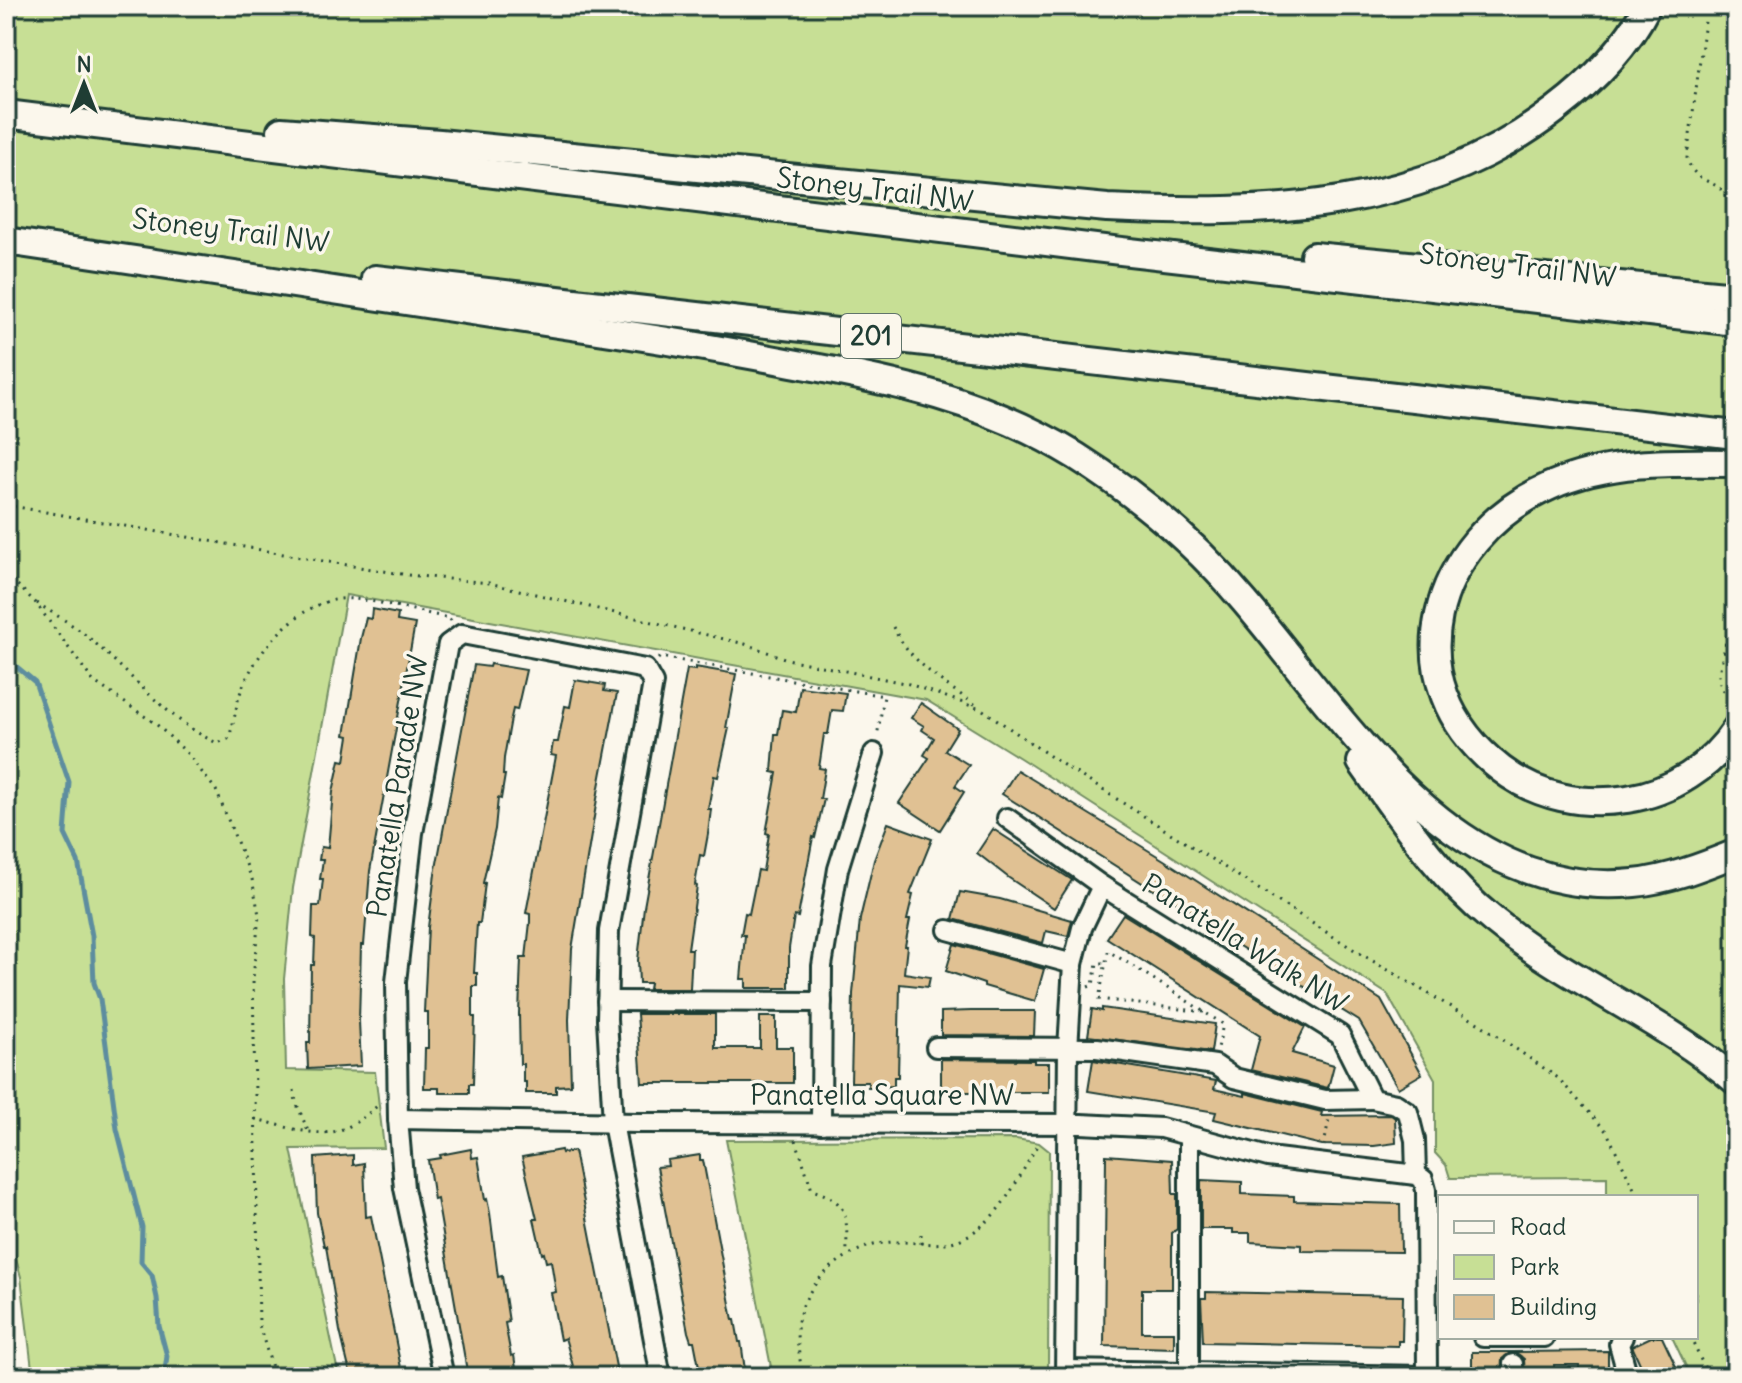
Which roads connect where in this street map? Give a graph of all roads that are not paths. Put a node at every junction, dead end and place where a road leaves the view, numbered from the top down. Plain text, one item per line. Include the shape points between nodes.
1 (1647, 6) edge
2 (6, 113) edge
3 (6, 239) edge
4 (1095, 248) junction
5 (1736, 297) edge
6 (1736, 322) edge
7 (1736, 435) edge
8 (1736, 463) edge
9 (1341, 720) junction
10 (1736, 729) edge
11 (874, 753) road end
12 (1007, 818) dead end
13 (1736, 853) edge
14 (1102, 886) junction
15 (948, 930) dead end
16 (1073, 964) junction
17 (607, 1001) junction
18 (822, 1002) junction
19 (936, 1047) dead end
20 (1068, 1049) junction
21 (1736, 1081) edge
22 (1372, 1099) junction
23 (398, 1119) junction
24 (613, 1123) junction
25 (1069, 1123) junction
26 (821, 1124) junction
27 (1189, 1136) junction
28 (1416, 1175) junction
29 (1433, 1232) edge
30 (1433, 1333) edge
31 (1622, 1339) edge
32 (1065, 1373) edge
33 (1189, 1374) edge
34 (444, 1377) edge
35 (661, 1377) edge
36 (1427, 1377) edge
37 (1628, 1377) edge

1 - 2 highway via 1631,35 1594,78 1512,142 1416,184 1277,209 1107,208 440,143
2 - 4 highway, Stoney Trail NW
3 - 7 highway, Stoney Trail NW / 201
3 - 9 highway via 682,343 937,393 1074,455 1137,499 1243,599
4 - 5 highway via 1258,250
4 - 6 highway, Stoney Trail NW
8 - 10 highway via 1619,467 1552,485 1527,498 1487,528 1456,567 1436,631 1436,658 1452,714 1463,732 1482,755 1513,778 1546,793 1588,802 1646,796 1706,764
9 - 13 highway via 1431,816 1515,866 1567,882 1636,883
9 - 21 highway via 1342,736 1397,812 1447,876 1492,920 1595,990 1680,1039
11 - 18 street via 838,869 822,966
12 - 14 street, Panatella Walk NW
14 - 16 street, Panatella Walk NW via 1082,928
14 - 22 street, Panatella Walk NW via 1340,1035
15 - 16 street
16 - 20 street, Panatella Walk NW
17 - 18 street
17 - 23 street, Panatella Parade NW via 609,931 653,683 645,669 462,634 448,644 413,833 396,982
17 - 24 street
18 - 26 street
19 - 20 street
20 - 22 street via 1097,1048 1215,1065 1234,1078 1325,1100
20 - 25 street, Panatella Walk NW
22 - 28 street via 1408,1112
23 - 24 street, Panatella Square NW
23 - 34 street via 404,1188
24 - 26 street, Panatella Square NW
24 - 35 street
25 - 26 street, Panatella Square NW
25 - 27 street, Panatella Square NW via 1161,1128
25 - 32 street, Panatella Walk NW
27 - 28 street, Panatella Square NW via 1268,1157
27 - 33 street
28 - 29 street via 1423,1179
29 - 30 street
30 - 36 street
31 - 37 street
32 - 33 street
33 - 36 street

